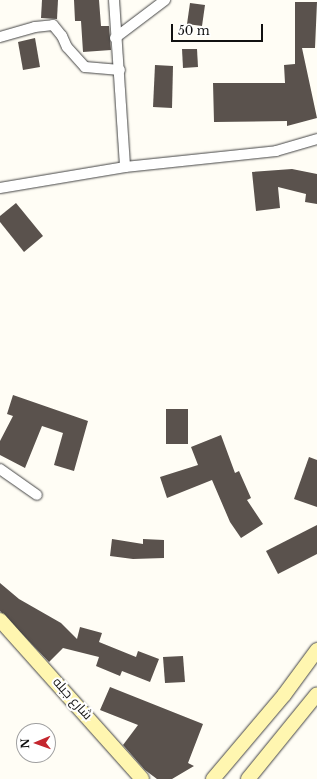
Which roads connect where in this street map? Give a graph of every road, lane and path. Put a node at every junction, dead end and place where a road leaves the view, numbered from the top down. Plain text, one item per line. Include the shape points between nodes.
1 (114, 0) edge
2 (165, 0) edge
3 (0, 38) edge
4 (115, 38) junction
5 (120, 70) junction
6 (317, 139) edge
7 (125, 167) junction
8 (0, 188) edge
9 (0, 470) edge
10 (37, 495) dead end
11 (0, 620) edge
12 (317, 650) edge
13 (317, 694) edge
14 (142, 779) edge
15 (213, 779) edge
16 (248, 779) edge

1 - 4 street
2 - 4 street
3 - 5 street via 52,25 62,36 66,47 85,67
4 - 5 street
5 - 7 street
6 - 7 street via 276,151
7 - 8 street
9 - 10 street
11 - 14 street, شارع جبله
12 - 15 street via 284,695
13 - 16 street

